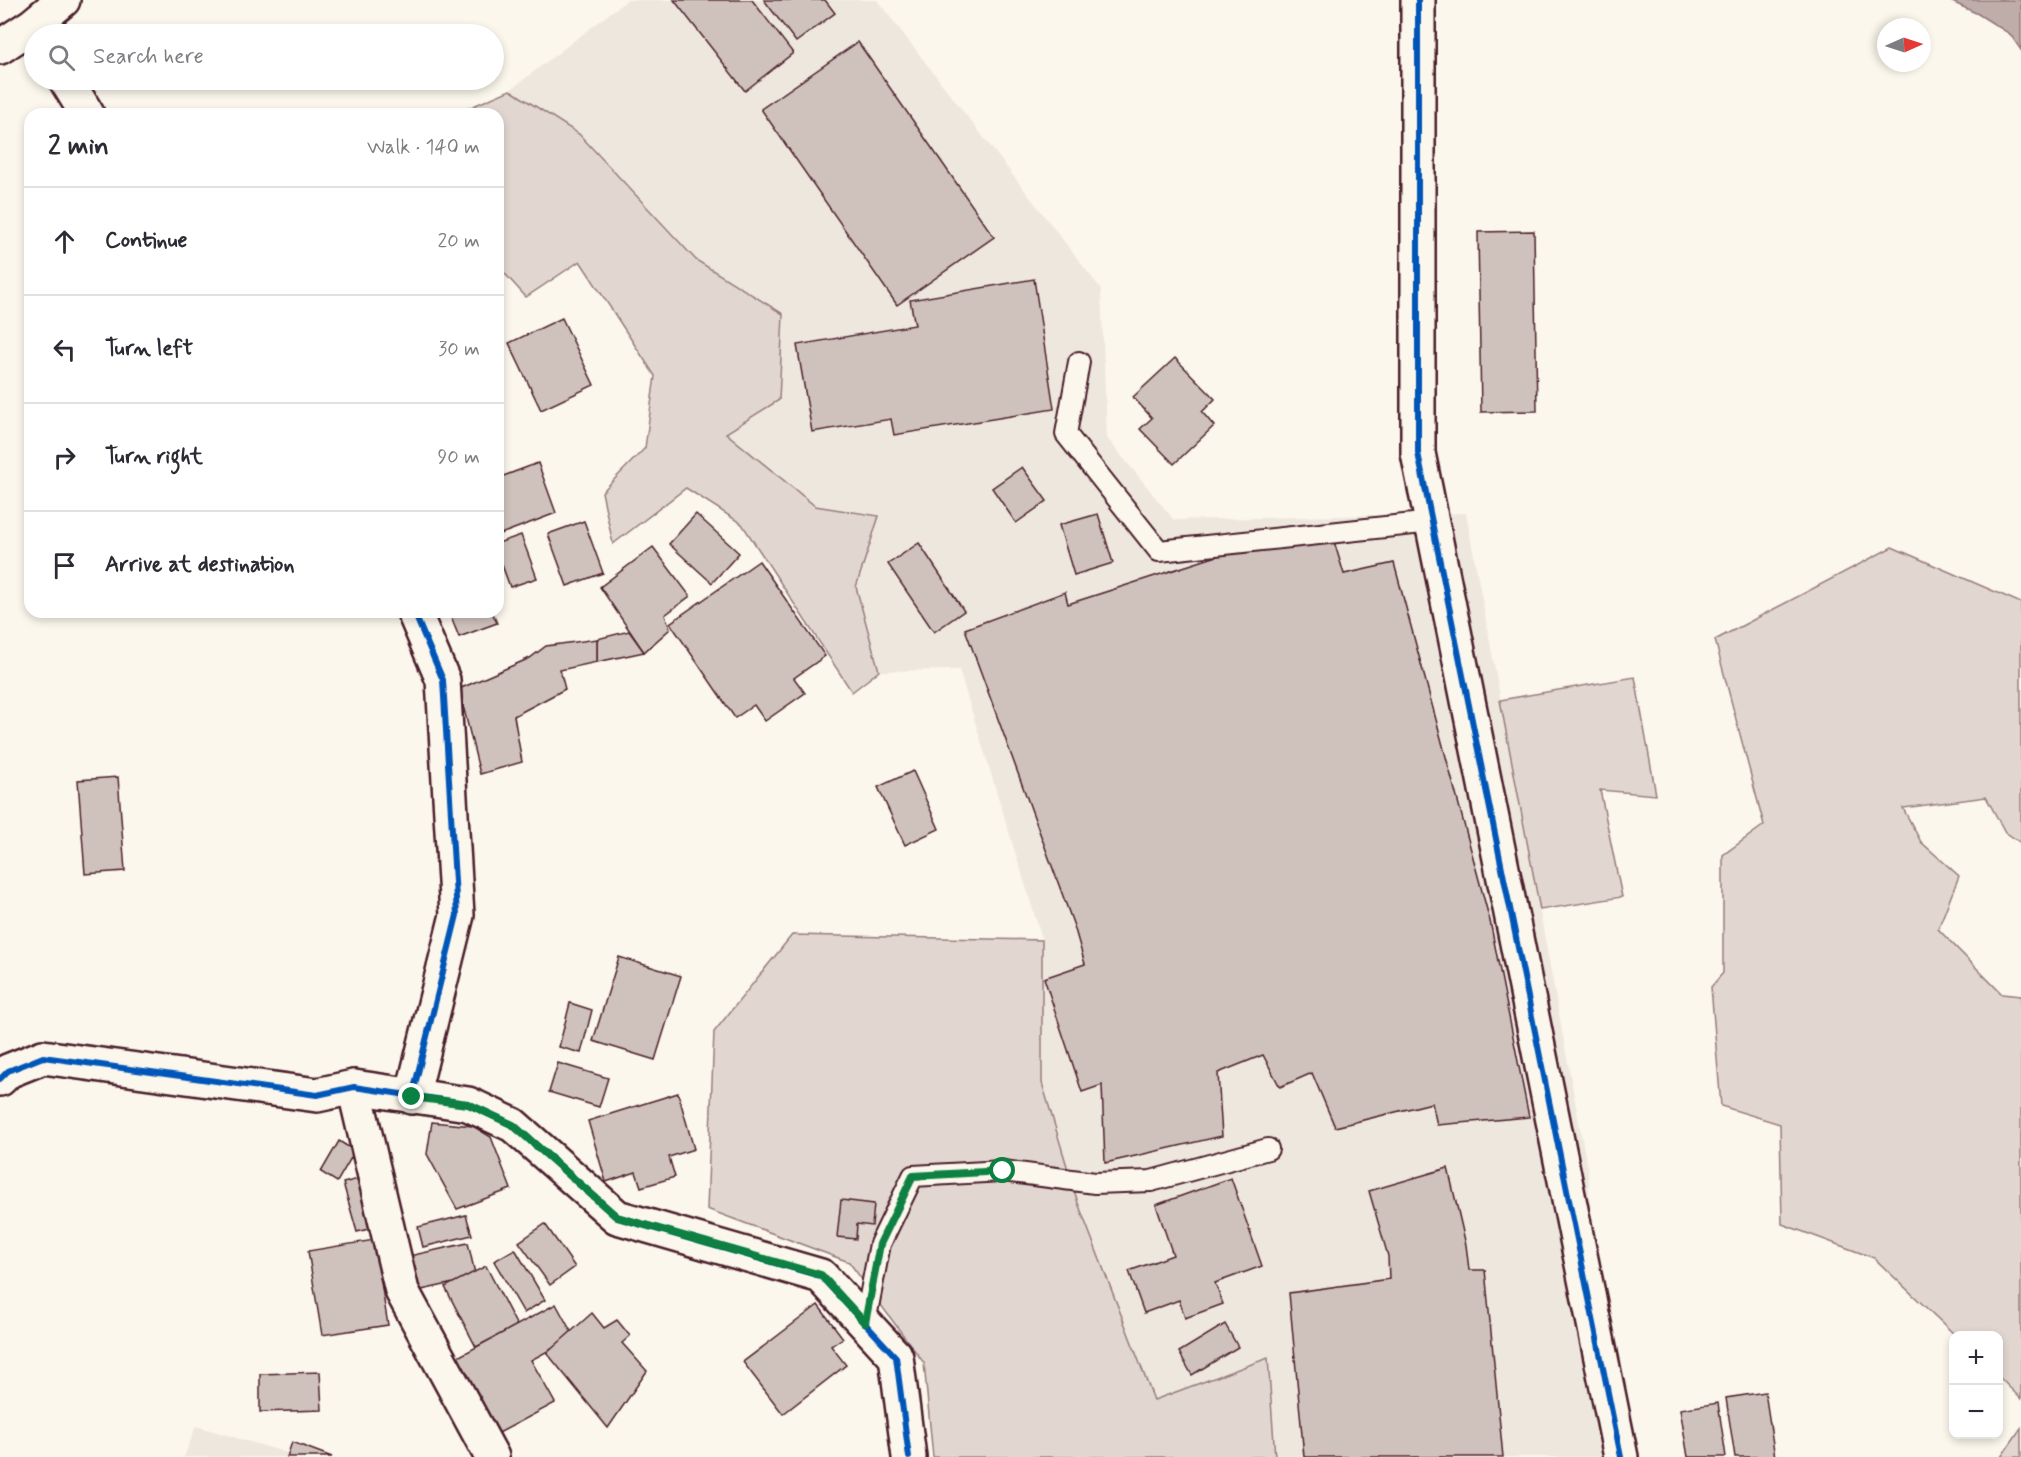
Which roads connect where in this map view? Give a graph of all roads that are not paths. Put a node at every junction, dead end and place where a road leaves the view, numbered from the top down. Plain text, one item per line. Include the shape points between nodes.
1 (63, 0) edge
2 (1418, 0) edge
3 (41, 24) edge
4 (24, 36) edge
5 (0, 47) edge
6 (72, 90) edge
7 (83, 108) edge
8 (1079, 362) dead end
9 (1432, 522) junction
10 (416, 618) edge
11 (0, 1079) edge
12 (354, 1087) junction
13 (412, 1097) junction
14 (1268, 1149) dead end
15 (865, 1323) junction
16 (492, 1457) edge
17 (909, 1457) edge
18 (1621, 1457) edge

1 - 3 street
2 - 9 street via 1418,453
4 - 5 street
6 - 7 street
8 - 9 lane via 1066,434 1159,551
9 - 18 street
10 - 13 street via 442,680 457,915
11 - 12 street via 8,1071 43,1057 317,1095
12 - 13 street
12 - 16 street via 402,1291
13 - 15 street via 468,1104 513,1125 617,1217 821,1275
14 - 15 lane via 1151,1181 1095,1183 1003,1171 913,1176 880,1244
15 - 17 street via 896,1357

